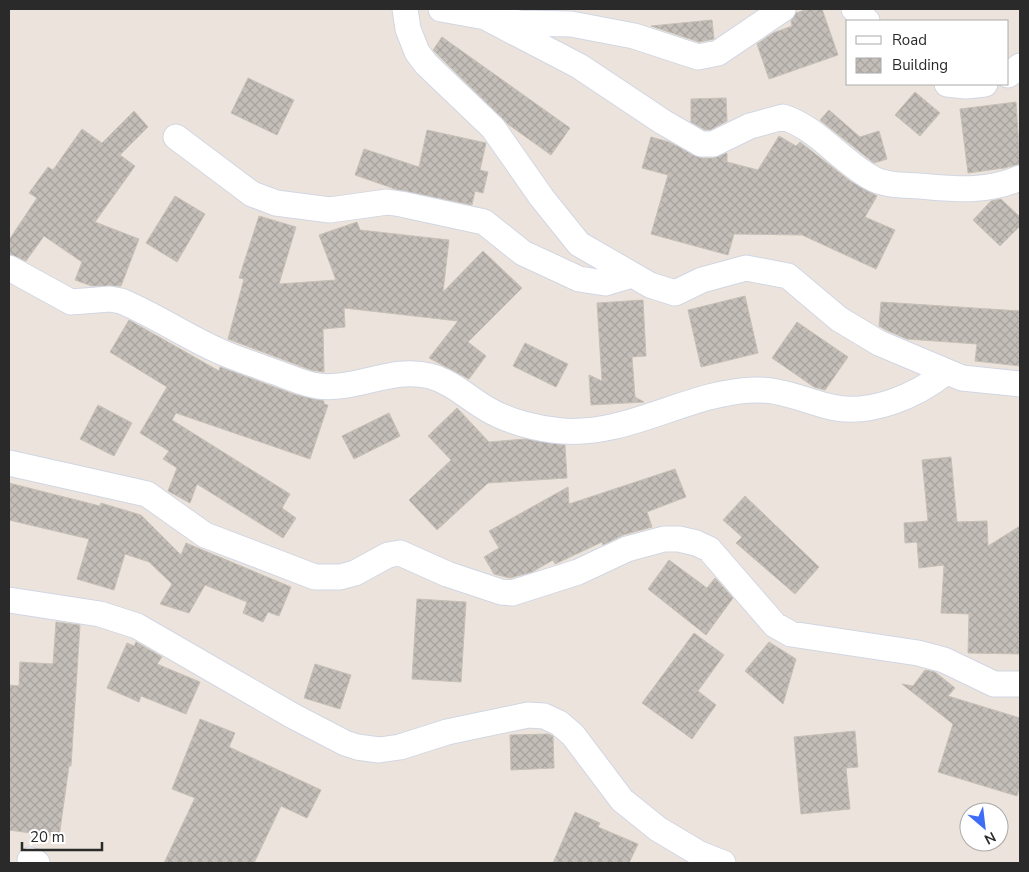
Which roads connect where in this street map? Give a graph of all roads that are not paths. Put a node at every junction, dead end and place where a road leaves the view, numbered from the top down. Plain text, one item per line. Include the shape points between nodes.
1 (405, 9) edge
2 (441, 9) edge
3 (783, 9) edge
4 (854, 9) edge
5 (485, 17) junction
6 (866, 20) edge
7 (1020, 66) edge
8 (1009, 74) edge
9 (956, 85) edge
10 (976, 85) edge
11 (176, 138) dead end
12 (1020, 178) edge
13 (9, 268) edge
14 (632, 275) junction
15 (945, 373) junction
16 (1020, 384) edge
17 (9, 463) edge
18 (9, 600) edge
19 (1020, 684) edge
20 (723, 863) edge

1 - 14 street via 408,30 417,52 493,128 579,244
2 - 5 street
3 - 5 street via 718,53 698,57 634,36 571,24 520,23
4 - 6 street
5 - 12 street via 578,66 701,144 713,144 750,126 783,116 808,129 872,178 896,185 962,191
7 - 8 street
9 - 10 street
11 - 14 street via 252,194 276,203 330,210 387,202 401,204 484,222 523,253 579,279 605,283
13 - 15 street via 71,302 121,301 219,351 317,386 422,374 438,379 488,410 513,420 563,431 613,427 704,398 741,391 780,393 834,408 861,409 914,393
14 - 15 street via 675,293 702,280 746,268 788,276 839,319 879,343
15 - 16 street
17 - 19 street via 147,494 205,535 315,577 330,579 348,575 388,555 400,553 471,582 512,593 578,572 626,549 664,539 679,539 709,549 775,625 791,634 918,653 944,660 994,684
18 - 20 street via 100,614 130,623 294,716 357,747 379,750 400,747 466,728 528,715 544,716 559,723 572,736 622,800 658,829 700,854

